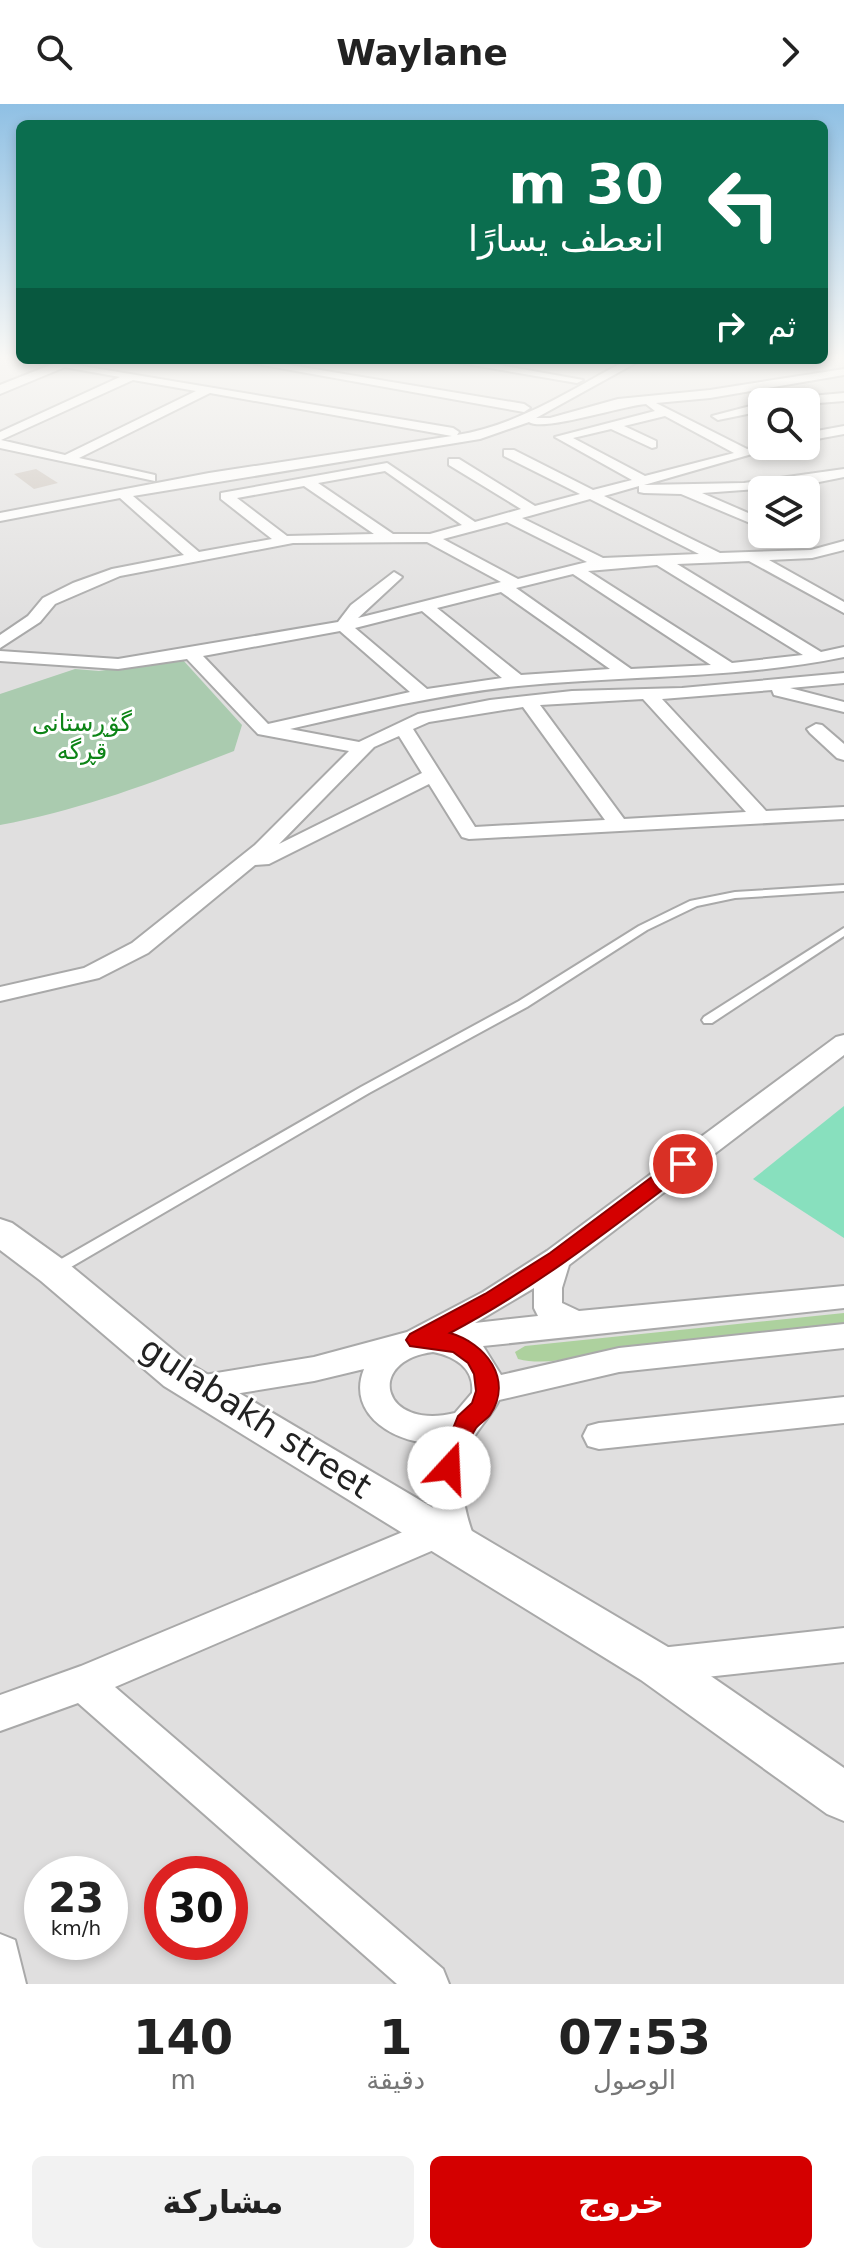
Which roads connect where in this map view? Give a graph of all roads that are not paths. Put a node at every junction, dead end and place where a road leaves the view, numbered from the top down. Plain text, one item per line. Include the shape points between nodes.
1 (8, 446) edge
2 (94, 446) edge
3 (370, 446) edge
4 (411, 446) edge
5 (577, 446) edge
6 (730, 446) edge
7 (509, 453) dead end
8 (746, 454) joint
9 (67, 459) junction
10 (454, 462) dead end
11 (844, 473) edge
12 (820, 477) edge
13 (150, 478) junction
14 (644, 481) junction
15 (307, 482) junction
16 (748, 485) edge
17 (618, 488) junction
18 (683, 490) junction
19 (122, 493) junction
20 (592, 495) junction
21 (0, 507) edge
22 (534, 511) junction
23 (0, 517) edge
24 (511, 518) junction
25 (748, 518) edge
26 (475, 528) junction
27 (389, 538) junction
28 (430, 538) junction
29 (283, 540) junction
30 (844, 545) edge
31 (779, 548) edge
32 (194, 556) junction
33 (774, 557) junction
34 (754, 558) junction
35 (719, 559) junction
36 (661, 561) junction
37 (601, 563) junction
38 (574, 568) junction
39 (394, 577) dead end
40 (508, 584) junction
41 (425, 606) junction
42 (844, 608) edge
43 (34, 619) junction
44 (343, 626) junction
45 (0, 643) edge
46 (844, 652) edge
47 (191, 653) junction
48 (0, 656) edge
49 (819, 658) junction
50 (62, 661) junction
51 (729, 669) junction
52 (626, 673) junction
53 (844, 678) edge
54 (517, 681) junction
55 (762, 687) junction
56 (422, 694) junction
57 (649, 695) junction
58 (528, 701) junction
59 (844, 707) edge
60 (402, 726) junction
61 (816, 729) dead end
62 (264, 730) junction
63 (363, 748) junction
64 (844, 754) edge
65 (432, 775) junction
66 (844, 813) edge
67 (760, 816) junction
68 (618, 824) junction
69 (228, 877) junction
70 (844, 888) edge
71 (844, 931) edge
72 (0, 994) edge
73 (708, 1020) dead end
74 (844, 1043) edge
75 (0, 1232) edge
76 (557, 1259) junction
77 (53, 1271) junction
78 (844, 1297) edge
79 (581, 1322) junction
80 (844, 1336) edge
81 (418, 1342) junction
82 (197, 1387) junction
83 (488, 1391) junction
84 (844, 1410) edge
85 (466, 1423) junction
86 (599, 1436) dead end
87 (449, 1540) junction
88 (844, 1645) edge
89 (657, 1665) junction
90 (83, 1683) junction
91 (0, 1713) edge
92 (844, 1797) edge
93 (0, 1955) edge
94 (5, 1984) edge
95 (428, 1984) edge

1 - 9 street
2 - 9 street
3 - 13 street
4 - 19 street
5 - 14 street
6 - 8 street
7 - 20 street
8 - 14 street
9 - 13 street
10 - 22 street
11 - 12 street
13 - 21 street
14 - 17 street
15 - 26 street via 387,467
15 - 27 street
15 - 29 street via 226,496
16 - 18 street
17 - 18 street
17 - 20 street
18 - 25 street
19 - 23 street
19 - 32 street
20 - 22 street
20 - 35 street
22 - 24 street
24 - 26 street
24 - 37 street
26 - 28 street
27 - 28 street
27 - 29 street
28 - 40 street
29 - 32 street
30 - 33 street
31 - 33 street
32 - 43 street via 78,586 49,601
33 - 34 street
34 - 35 street
34 - 42 street
35 - 36 street
36 - 37 street
36 - 49 street
37 - 38 street
38 - 40 street
38 - 51 street
39 - 44 street
40 - 41 street
40 - 52 street
41 - 44 street
41 - 54 street
43 - 45 street
43 - 50 street via 35,630
44 - 47 street
44 - 56 street
46 - 49 street
47 - 50 street via 118,664
47 - 62 street
48 - 50 street
49 - 51 street
51 - 52 street
52 - 54 street
53 - 55 street
54 - 56 street
55 - 57 street
55 - 59 street
56 - 62 street
57 - 58 street
57 - 67 street
58 - 60 street via 455,711
58 - 68 street
60 - 63 street
60 - 65 street
61 - 64 street
62 - 63 street
63 - 69 street via 306,808
65 - 68 street via 469,833
65 - 69 street
66 - 67 street
67 - 68 street
69 - 72 street via 116,962
70 - 77 lane via 694,903
71 - 73 lane
74 - 76 street
75 - 77 street, gulabakh street
76 - 79 street via 548,1308 564,1320
76 - 81 street
77 - 82 street, gulabakh street
78 - 79 street
79 - 81 street
80 - 83 street via 550,1371
81 - 82 street via 314,1369
81 - 83 street via 460,1345 486,1373
81 - 85 street via 383,1361 375,1377 376,1396 385,1413 401,1426 423,1432
82 - 87 street, gulabakh street
83 - 85 street via 481,1409
84 - 86 street
85 - 87 street via 445,1485
87 - 89 street, gulabakh street
87 - 90 street
88 - 89 street
89 - 92 street, gulabakh street
90 - 91 street
90 - 95 street
93 - 94 street

